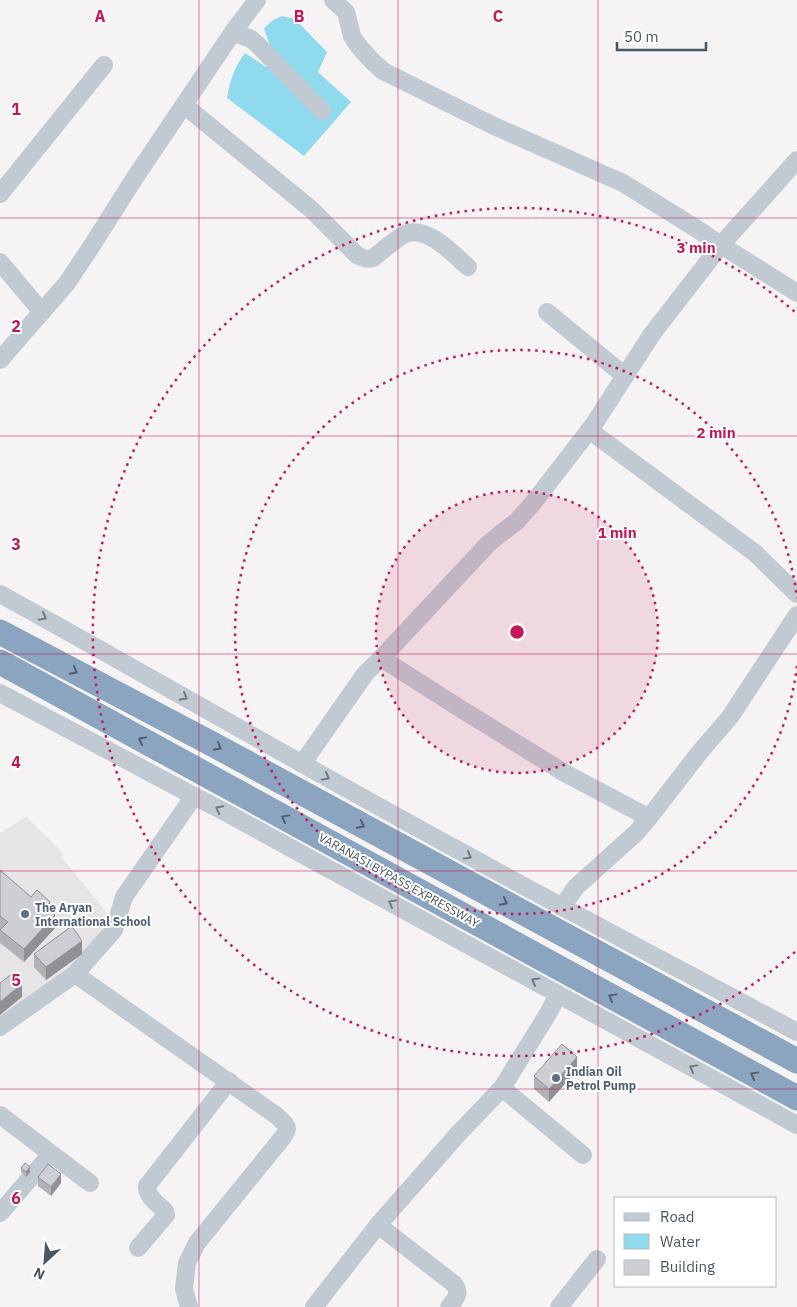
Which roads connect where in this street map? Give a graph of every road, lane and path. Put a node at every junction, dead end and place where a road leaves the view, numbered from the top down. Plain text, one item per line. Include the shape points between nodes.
1 (257, 0) edge
2 (333, 0) edge
3 (233, 32) junction
4 (104, 65) dead end
5 (184, 106) junction
6 (322, 111) dead end
7 (797, 160) edge
8 (0, 194) edge
9 (721, 245) junction
10 (0, 262) edge
11 (468, 267) dead end
12 (797, 293) edge
13 (42, 312) junction
14 (547, 312) dead end
15 (0, 360) edge
16 (625, 376) junction
17 (589, 430) junction
18 (0, 594) edge
19 (797, 594) edge
20 (797, 615) edge
21 (0, 632) edge
22 (381, 658) junction
23 (0, 662) edge
24 (0, 693) edge
25 (302, 764) junction
26 (194, 796) junction
27 (648, 819) junction
28 (562, 907) junction
29 (75, 974) junction
30 (558, 994) junction
31 (0, 1028) edge
32 (797, 1032) edge
33 (797, 1061) edge
34 (229, 1082) junction
35 (502, 1088) junction
36 (797, 1098) edge
37 (0, 1115) edge
38 (797, 1125) edge
39 (52, 1154) junction
40 (583, 1155) dead end
41 (90, 1183) dead end
42 (0, 1213) edge
43 (378, 1224) junction
44 (138, 1248) dead end
45 (597, 1259) dead end
46 (189, 1307) edge
47 (314, 1307) edge
48 (449, 1307) edge
49 (559, 1307) edge

1 - 3 street
2 - 9 street via 346,12 357,44 383,71 492,125 623,183
3 - 5 street
3 - 6 street via 258,45
4 - 8 street
5 - 11 street via 312,210 362,258 369,260 408,232 418,232 436,239
5 - 13 street via 72,276
7 - 9 street
9 - 12 street
9 - 16 street via 652,334
10 - 13 street
13 - 15 street
14 - 16 street
16 - 17 street
17 - 19 street via 755,553
17 - 22 street via 517,521 489,543
18 -> 25 street
20 - 27 street via 730,717
21 -> 33 highway
22 - 25 street via 364,674
22 - 27 street via 563,772
36 -> 23 highway, VARANASI BYPASS EXPRESSWAY
24 - 26 street
25 -> 28 street
26 - 29 street via 124,897 114,930
30 -> 26 street
27 - 28 street via 576,887
28 - 32 street
29 - 31 street
29 - 34 street
30 - 35 street
38 -> 30 street
34 - 44 street via 147,1186 148,1193 166,1215
34 - 46 street via 277,1116 287,1128 197,1243 187,1263 184,1289
35 - 40 street
35 - 43 street
37 - 39 street
39 - 41 street
39 - 42 street
43 - 47 street
43 - 48 street via 454,1284 458,1292
45 - 49 street

